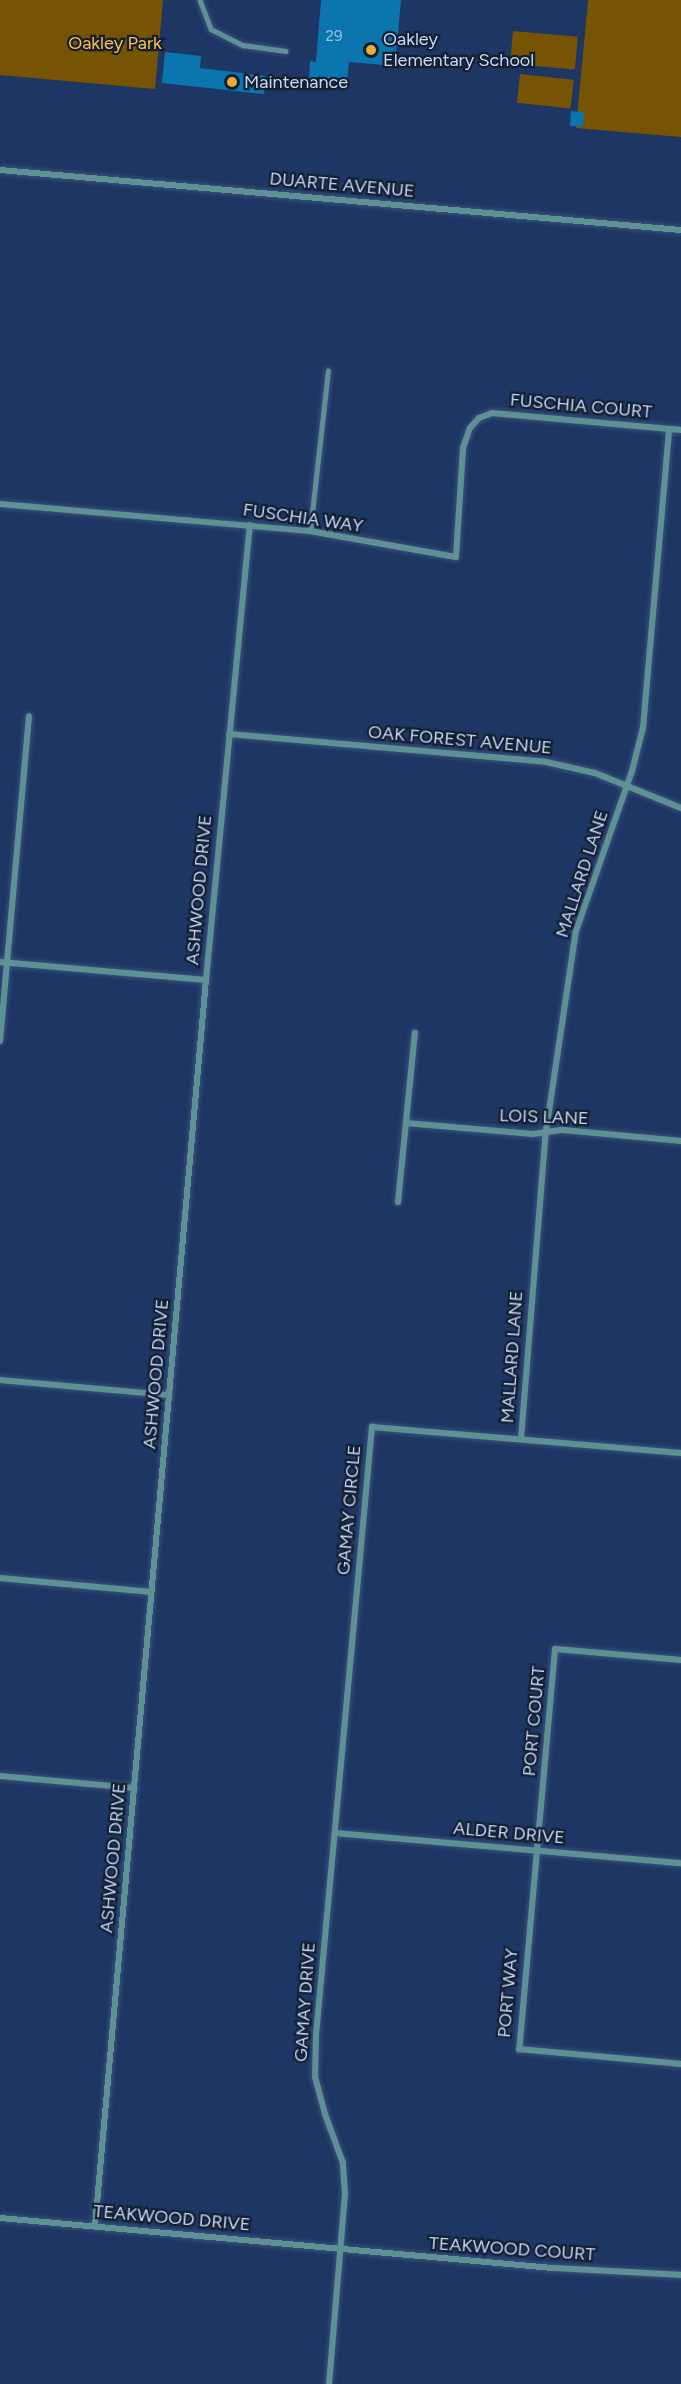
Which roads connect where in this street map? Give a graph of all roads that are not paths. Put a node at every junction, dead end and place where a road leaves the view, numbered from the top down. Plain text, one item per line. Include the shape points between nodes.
1 (200, 0) edge
2 (286, 51) dead end
3 (0, 170) edge
4 (681, 230) edge
5 (328, 371) dead end
6 (479, 418) joint
7 (669, 429) junction
8 (681, 430) edge
9 (0, 504) edge
10 (250, 525) junction
11 (309, 531) junction
12 (29, 716) dead end
13 (229, 734) junction
14 (627, 786) junction
15 (681, 808) edge
16 (3, 963) edge
17 (206, 980) junction
18 (415, 1033) dead end
19 (0, 1041) edge
20 (406, 1123) junction
21 (546, 1131) junction
22 (681, 1141) edge
23 (398, 1202) dead end
24 (0, 1380) edge
25 (169, 1395) junction
26 (521, 1439) junction
27 (681, 1453) edge
28 (0, 1578) edge
29 (151, 1592) junction
30 (681, 1660) edge
31 (0, 1776) edge
32 (134, 1788) junction
33 (335, 1833) junction
34 (537, 1850) junction
35 (681, 1863) edge
36 (681, 2064) edge
37 (0, 2218) edge
38 (95, 2226) junction
39 (341, 2250) junction
40 (681, 2275) edge
41 (329, 2384) edge

1 - 2 lane via 211,29 243,45
3 - 4 street, DUARTE AVENUE
5 - 11 lane
6 - 7 street, FUSCHIA COURT via 492,413
6 - 11 street, FUSCHIA WAY via 470,428 463,448 456,558
7 - 8 street, FUSCHIA COURT
7 - 14 street, MALLARD LANE via 643,728
9 - 10 street, FUSCHIA WAY
10 - 11 street, FUSCHIA WAY
10 - 13 street, ASHWOOD DRIVE
12 - 16 street
13 - 14 street, OAK FOREST AVENUE via 546,762 595,773
13 - 17 street, ASHWOOD DRIVE
14 - 15 street, OAK FOREST AVENUE
14 - 21 street, MALLARD LANE via 576,931
16 - 17 street
16 - 19 street
17 - 25 street, ASHWOOD DRIVE
18 - 20 street
20 - 21 street, LOIS LANE via 533,1134
20 - 23 street
21 - 22 street, LOIS LANE
21 - 26 street, MALLARD LANE
24 - 25 street
25 - 29 street, ASHWOOD DRIVE
26 - 27 street, GAMAY CIRCLE
26 - 33 street, GAMAY CIRCLE via 372,1427
28 - 29 street
29 - 32 street, ASHWOOD DRIVE
30 - 34 street, PORT COURT via 555,1649
31 - 32 street
32 - 38 street, ASHWOOD DRIVE
33 - 34 street, ALDER DRIVE
33 - 39 street, GAMAY DRIVE via 315,2077 343,2163
34 - 35 street, ALDER DRIVE
34 - 36 street, PORT WAY via 519,2049
37 - 38 street, TEAKWOOD DRIVE
38 - 39 street, TEAKWOOD DRIVE
39 - 40 street, TEAKWOOD COURT
39 - 41 street, GAMAY DRIVE

